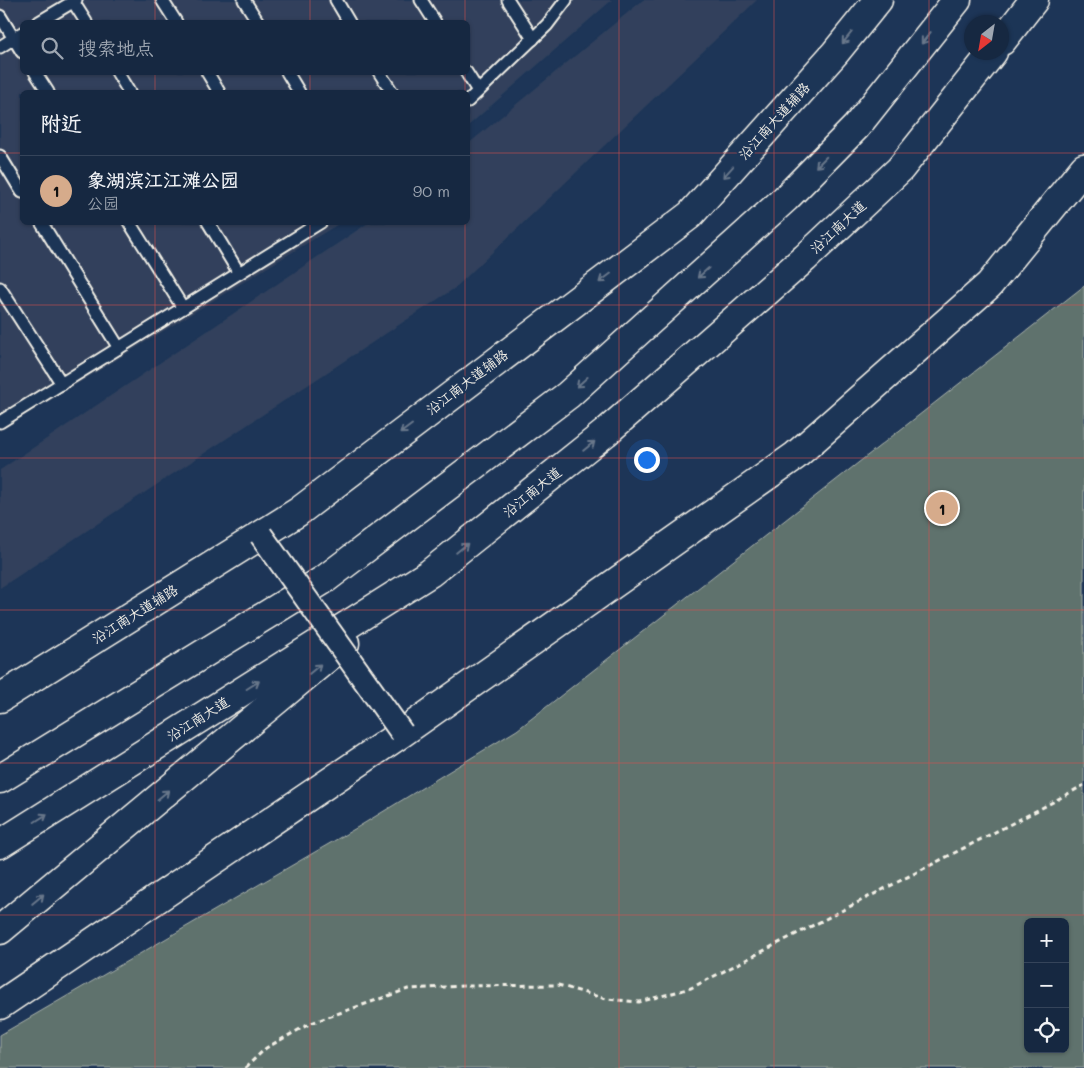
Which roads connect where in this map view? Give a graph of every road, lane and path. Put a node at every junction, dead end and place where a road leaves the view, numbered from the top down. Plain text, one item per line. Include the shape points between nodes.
1 (74, 0) edge
2 (162, 0) edge
3 (244, 0) edge
4 (336, 0) edge
5 (421, 0) edge
6 (508, 0) edge
7 (566, 0) edge
8 (878, 0) edge
9 (957, 0) edge
10 (1034, 0) edge
11 (0, 16) edge
12 (42, 20) edge
13 (85, 20) edge
14 (175, 20) edge
15 (257, 20) edge
16 (348, 20) edge
17 (434, 20) edge
18 (1009, 32) edge
19 (18, 36) edge
20 (533, 39) junction
21 (0, 47) edge
22 (986, 60) edge
23 (37, 75) edge
24 (119, 75) edge
25 (208, 75) edge
26 (290, 75) edge
27 (382, 75) edge
28 (468, 75) edge
29 (47, 90) edge
30 (128, 90) edge
31 (218, 90) edge
32 (298, 90) edge
33 (391, 90) edge
34 (478, 91) junction
35 (470, 99) edge
36 (0, 156) edge
37 (1084, 168) edge
38 (20, 189) edge
39 (43, 225) edge
40 (131, 225) edge
41 (210, 225) edge
42 (300, 225) edge
43 (316, 225) edge
44 (304, 233) junction
45 (239, 273) junction
46 (0, 288) edge
47 (183, 308) junction
48 (119, 348) junction
49 (62, 384) junction
50 (0, 422) edge
51 (261, 535) junction
52 (430, 573) junction
53 (0, 698) edge
54 (402, 734) junction
55 (0, 779) edge
56 (1084, 784) edge
57 (0, 844) edge
58 (0, 930) edge
59 (0, 1005) edge
60 (246, 1068) edge

1 - 12 lane
1 - 13 lane
2 - 14 lane
3 - 15 lane
4 - 16 lane
5 - 17 lane
6 - 20 lane
7 - 20 lane
8 -> 51 main road, 沿江南大道辅路 via 835,53 690,215 298,512
9 -> 55 main road via 856,127 786,198 568,395 325,579
10 - 18 main road
11 - 19 lane
19 - 21 lane
20 - 34 lane
52 -> 22 main road, 沿江南大道 via 605,433 813,251 900,169
23 - 29 lane
24 - 30 lane
25 - 31 lane
26 - 32 lane
27 - 33 lane
28 - 34 lane
34 - 35 lane
36 - 38 lane
37 - 54 main road via 989,286 795,456
39 - 48 lane
40 - 47 lane
41 - 45 lane
42 - 44 lane
43 - 44 lane
44 - 45 lane
45 - 47 lane
46 - 49 lane
47 - 48 lane
48 - 49 lane
49 - 50 lane
51 - 53 main road, 沿江南大道辅路
51 - 54 street, bridge
57 -> 52 main road, 沿江南大道
58 -> 52 main road
54 - 59 main road
56 - 60 path via 691,988 639,1002 606,999 558,985 408,990 311,1023 266,1048

